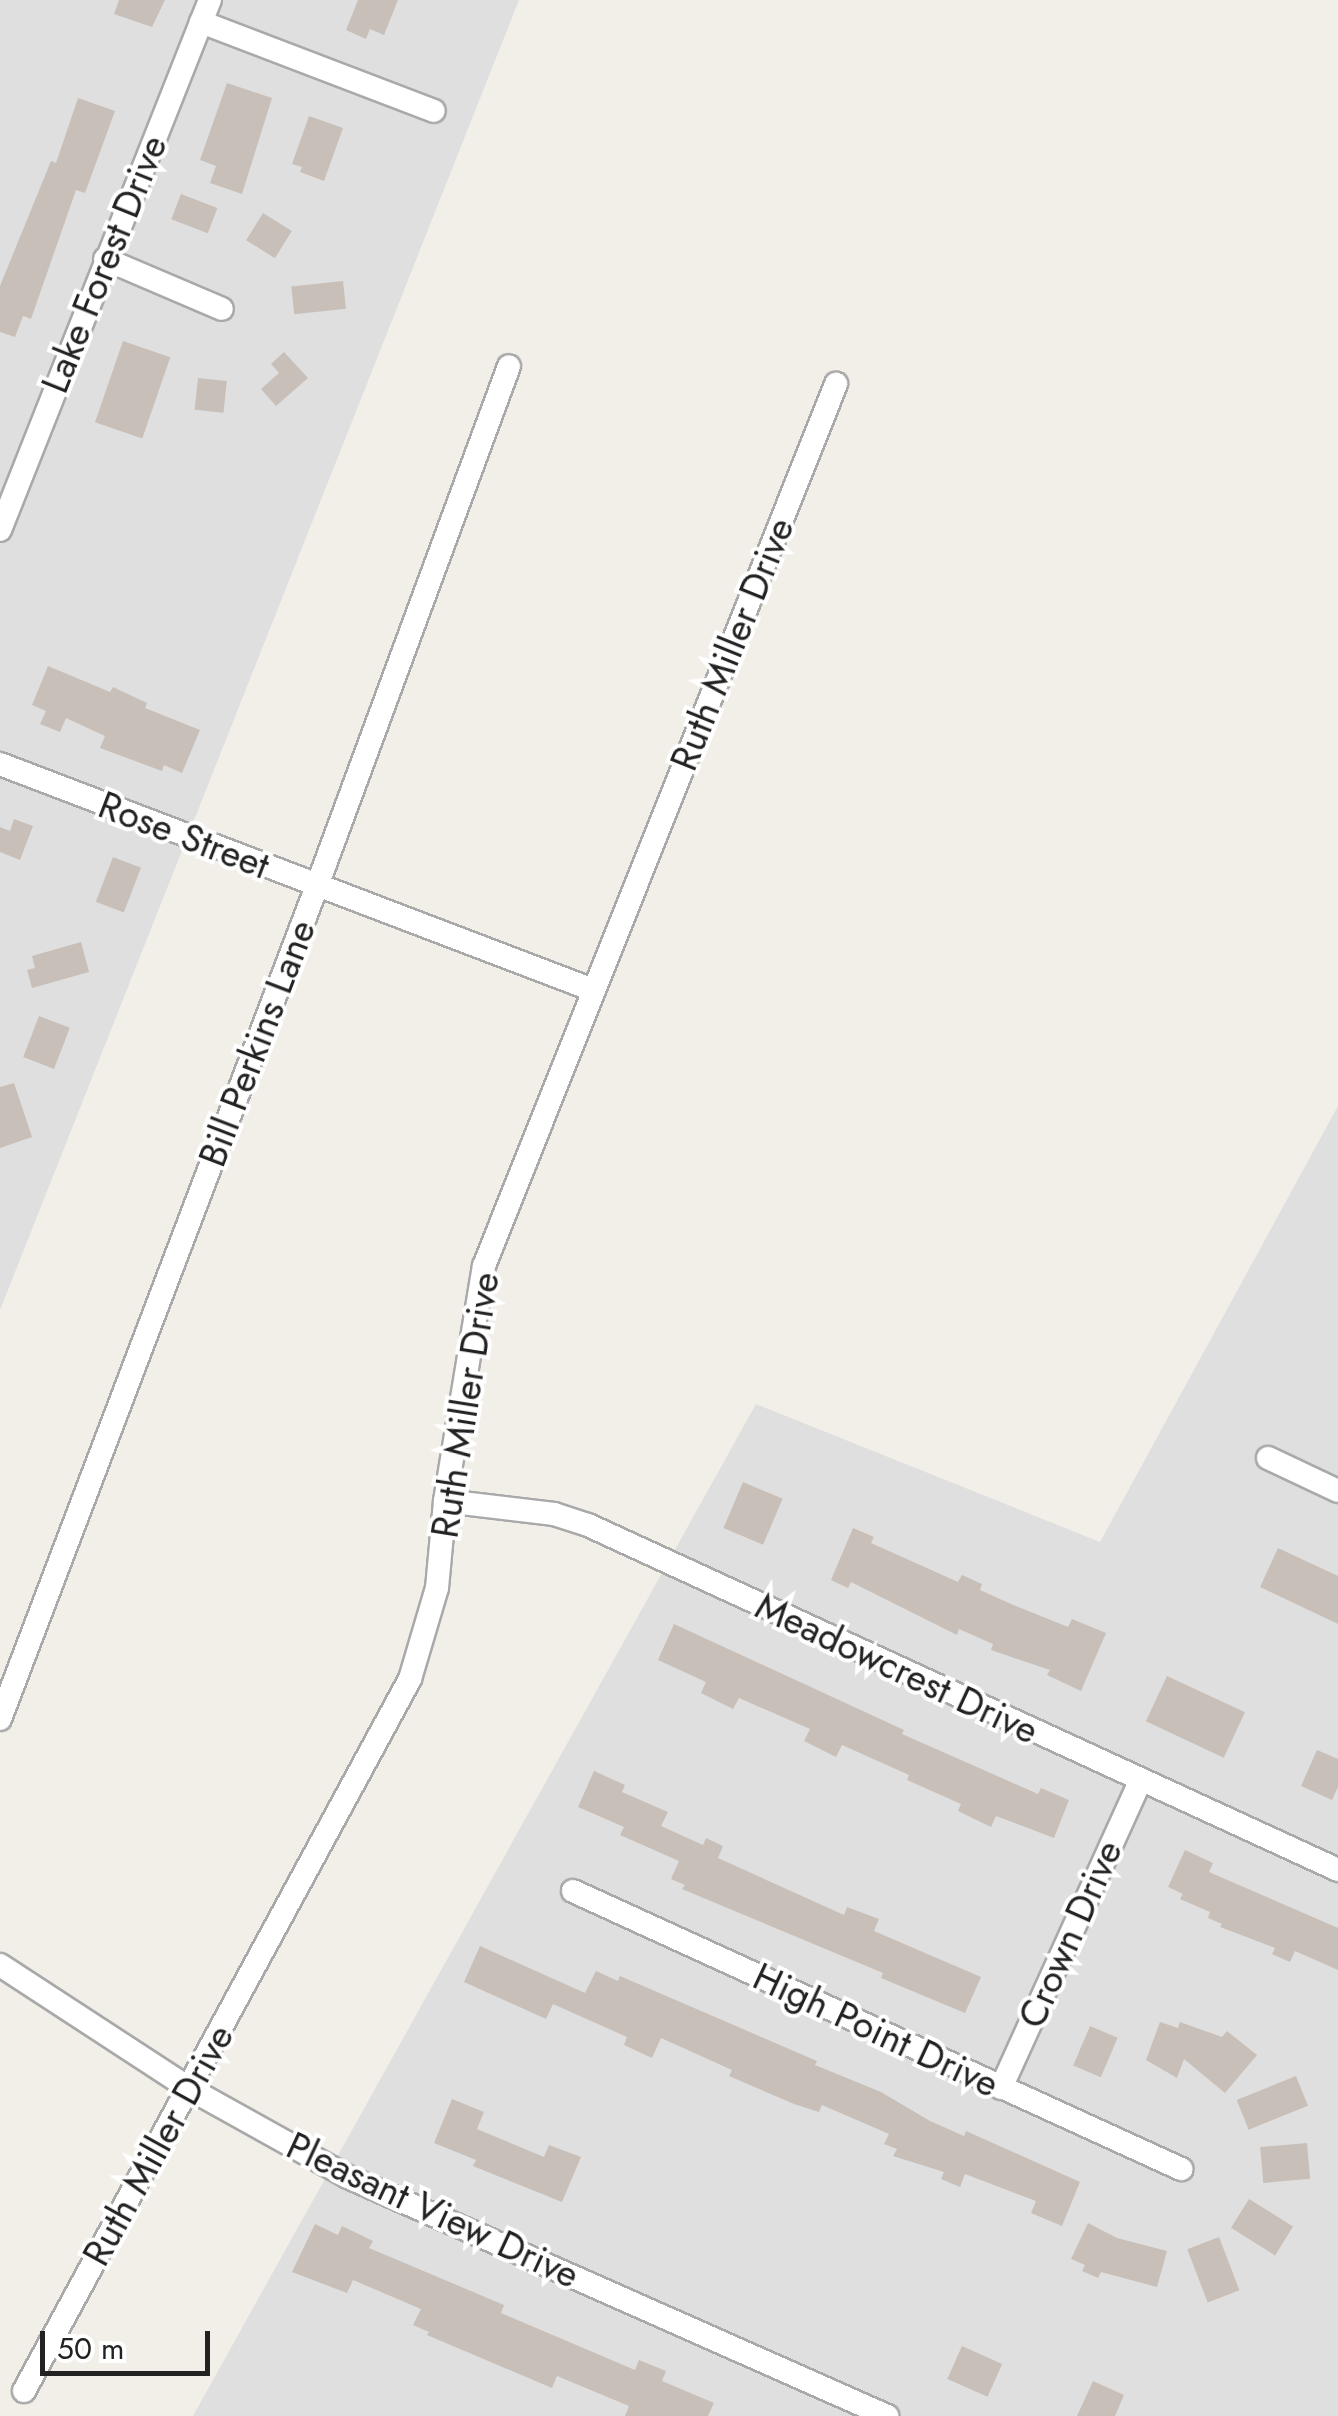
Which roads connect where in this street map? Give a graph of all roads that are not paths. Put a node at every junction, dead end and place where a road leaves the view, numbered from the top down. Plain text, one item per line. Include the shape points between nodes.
1 (206, 11) edge
2 (434, 112) dead end
3 (105, 259) junction
4 (222, 309) dead end
5 (508, 366) dead end
6 (836, 384) dead end
7 (0, 530) edge
8 (0, 764) edge
9 (317, 886) junction
10 (593, 990) junction
11 (1268, 1458) dead end
12 (1338, 1491) edge
13 (445, 1500) junction
14 (0, 1718) edge
15 (1140, 1781) junction
16 (1338, 1870) edge
17 (572, 1890) dead end
18 (0, 1965) edge
19 (1001, 2088) junction
20 (190, 2089) junction
21 (1181, 2170) dead end
22 (24, 2390) dead end
23 (887, 2416) edge

1 - 2 street
1 - 3 street, Lake Forest Drive
3 - 4 street
3 - 7 street, Lake Forest Drive
5 - 9 street, Bill Perkins Lane
6 - 10 street, Ruth Miller Drive
8 - 9 street, Rose Street
9 - 10 street, Rose Street
9 - 14 street, Bill Perkins Lane
10 - 13 street, Ruth Miller Drive via 484,1266
11 - 12 street
13 - 15 street, Meadowcrest Drive via 588,1524
13 - 20 street, Ruth Miller Drive via 436,1588 410,1679
15 - 16 street, Meadowcrest Drive
15 - 19 street, Crown Drive
17 - 19 street, High Point Drive
18 - 20 street, Pleasant View Drive
19 - 21 street, High Point Drive
20 - 22 street, Ruth Miller Drive
20 - 23 street, Pleasant View Drive via 348,2176

